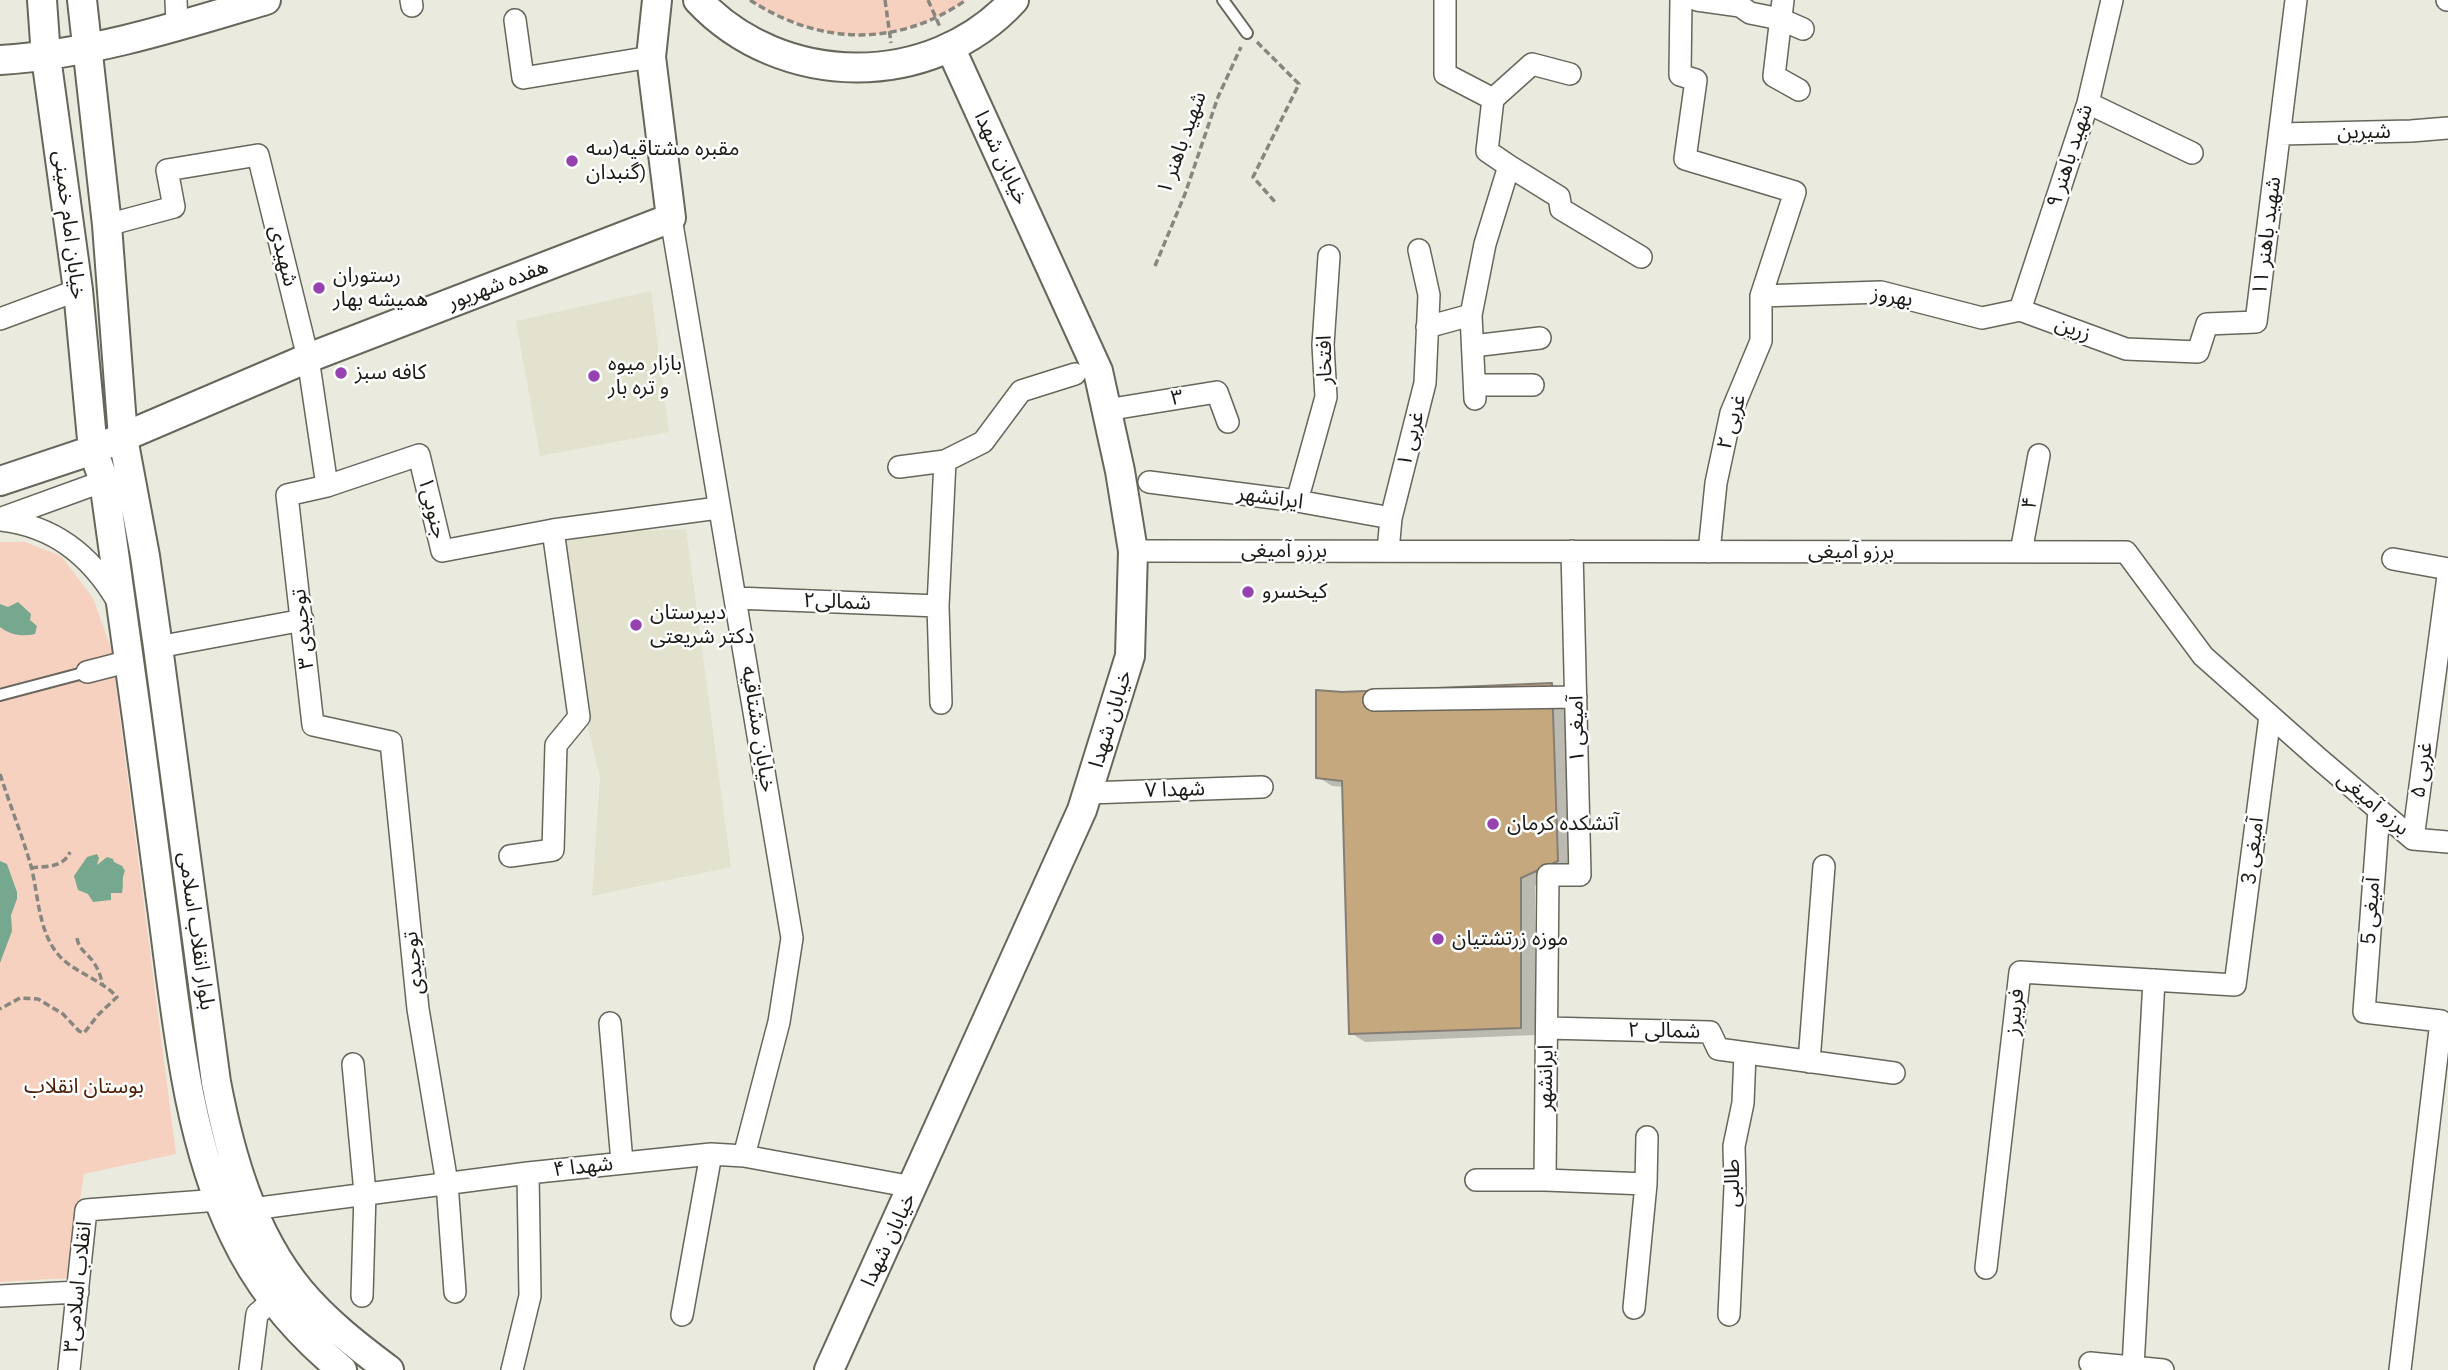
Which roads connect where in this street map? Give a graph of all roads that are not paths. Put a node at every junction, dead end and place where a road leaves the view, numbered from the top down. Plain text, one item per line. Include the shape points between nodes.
1 (42, 0) edge
2 (82, 0) edge
3 (266, 0) edge
4 (657, 0) edge
5 (698, 0) edge
6 (1014, 0) edge
7 (1223, 0) edge
8 (1445, 0) edge
9 (1681, 0) edge
10 (1698, 0) edge
11 (2112, 0) edge
12 (2296, 0) edge
13 (1782, 10) edge
14 (176, 13) edge
15 (515, 20) dead end
16 (1803, 29) dead end
17 (1247, 33) road end
18 (950, 47) junction
19 (88, 49) junction
20 (46, 57) junction
21 (651, 57) junction
22 (0, 60) edge
23 (1570, 74) dead end
24 (1799, 90) dead end
25 (1493, 99) junction
26 (2088, 103) junction
27 (2448, 128) edge
28 (2280, 134) junction
29 (2192, 153) dead end
30 (1509, 166) junction
31 (671, 218) junction
32 (107, 225) junction
33 (1419, 250) dead end
34 (1329, 256) dead end
35 (1641, 257) dead end
36 (78, 290) junction
37 (1761, 296) junction
38 (2020, 310) junction
39 (1471, 315) junction
40 (0, 319) edge
41 (1427, 327) junction
42 (1540, 338) dead end
43 (1473, 346) junction
44 (2126, 349) joint
45 (308, 358) junction
46 (1075, 374) dead end
47 (1533, 385) dead end
48 (1106, 410) junction
49 (1228, 422) dead end
50 (123, 438) junction
51 (93, 450) junction
52 (2039, 455) dead end
53 (945, 461) junction
54 (899, 467) dead end
55 (0, 481) edge
56 (104, 481) junction
57 (1149, 482) dead end
58 (327, 486) junction
59 (1297, 501) junction
60 (718, 508) junction
61 (1391, 518) junction
62 (0, 520) edge
63 (554, 530) junction
64 (1133, 551) junction
65 (1388, 551) junction
66 (1572, 551) junction
67 (1709, 552) junction
68 (2021, 552) junction
69 (2393, 559) dead end
70 (2448, 569) edge
71 (2448, 576) edge
72 (736, 598) junction
73 (937, 606) junction
74 (122, 607) junction
75 (303, 620) junction
76 (158, 647) junction
77 (130, 661) junction
78 (87, 672) joint
79 (0, 695) edge
80 (1576, 697) junction
81 (1374, 700) dead end
82 (940, 703) dead end
83 (2270, 716) junction
84 (391, 742) joint
85 (1262, 787) dead end
86 (1088, 793) junction
87 (2379, 810) junction
88 (2413, 839) junction
89 (2448, 842) edge
90 (510, 856) dead end
91 (1824, 866) dead end
92 (1548, 875) joint
93 (2154, 980) junction
94 (2235, 985) joint
95 (610, 1023) dead end
96 (1547, 1028) junction
97 (1745, 1053) junction
98 (1809, 1062) junction
99 (353, 1064) dead end
100 (1894, 1073) dead end
101 (1647, 1136) dead end
102 (711, 1154) junction
103 (744, 1156) junction
104 (622, 1163) junction
105 (528, 1173) junction
106 (1476, 1180) dead end
107 (1545, 1180) junction
108 (447, 1183) junction
109 (1646, 1184) junction
110 (913, 1187) junction
111 (365, 1193) junction
112 (219, 1200) junction
113 (252, 1209) junction
114 (1986, 1268) dead end
115 (78, 1292) junction
116 (455, 1292) dead end
117 (0, 1296) edge
118 (362, 1296) dead end
119 (273, 1300) junction
120 (1634, 1308) dead end
121 (682, 1315) dead end
122 (1729, 1315) dead end
123 (2090, 1363) dead end
124 (2133, 1367) junction
125 (69, 1370) edge
126 (250, 1370) edge
127 (342, 1370) edge
128 (389, 1370) edge
129 (512, 1370) edge
130 (829, 1370) edge
131 (2163, 1370) edge
132 (2400, 1370) edge

1 - 20 main road, خیابان امام خمینی
2 - 19 main road, خیابان امام خمینی
3 - 14 main road
4 - 21 main road
5 - 18 main road via 741,36 789,58 841,68 894,66
6 - 18 main road via 988,24
7 - 17 lane
8 - 25 street via 1445,74
9 - 37 street, ۲ غربی via 1679,75 1696,80 1685,159 1794,192
10 - 13 street via 1740,6 1750,13
11 - 26 street, شهید باهنر ۹
12 - 28 street, شهید باهنر ۱۱
13 - 16 street
13 - 24 street via 1773,76
14 - 19 main road
15 - 21 street via 523,78
18 - 48 main road, خیابان شهدا via 1098,371
19 - 20 main road
19 - 32 main road, خیابان امام خمینی
20 - 22 main road
20 - 36 main road, خیابان امام خمینی
21 - 31 main road
23 - 25 street via 1532,64
25 - 30 street via 1487,151
26 - 29 street
26 - 38 street, شهید باهنر ۹
27 - 28 street, شیرین
28 - 44 street, شهید باهنر ۱۱ via 2256,322 2207,324 2198,352
30 - 35 street via 1559,197 1561,209
30 - 39 street via 1485,244
31 - 45 main road, هفده شهریور
31 - 60 street, خیابان مشتاقیه
32 - 45 street, شهیدی via 174,207 167,170 258,155
32 - 50 main road, خیابان امام خمینی
33 - 41 street, ۱ غربی via 1429,295
34 - 59 street, افتخار via 1323,345 1326,397
36 - 40 street
36 - 51 main road, خیابان امام خمینی
37 - 38 street, بهروز via 1881,292 1982,318
37 - 67 street, ۲ غربی via 1761,341 1731,413 1716,483
38 - 44 street, زرین
39 - 41 street
39 - 43 street
41 - 61 street, ۱ غربی via 1425,383
42 - 43 street
43 - 47 street via 1475,392
45 - 50 main road, هفده شهریور
45 - 58 street
46 - 53 street via 1021,391 983,442
48 - 49 street, ۳ via 1217,392
48 - 64 main road, خیابان شهدا
50 - 51 main road, هفده شهریور
50 - 76 main road, بلوار انقلاب اسلامی
51 - 55 main road, هفده شهریور
51 - 56 main road, بلوار انقلاب اسلامی
52 - 68 street, ۴
53 - 54 street
53 - 73 street
56 - 62 street
56 - 74 main road, بلوار انقلاب اسلامی
57 - 59 street, ایرانشهر
58 - 63 street, جنوبی۱ via 419,455 442,551
58 - 75 street, توحیدی ۳ via 287,495
59 - 61 street, ایرانشهر
60 - 63 street, جنوبی۱
60 - 72 street, خیابان مشتاقیه
61 - 65 street, ۱ غربی
62 - 74 street via 23,523 64,541 104,578
63 - 90 street via 579,717 556,745 553,850
64 - 65 street, برزو آمیغی
64 - 86 main road, خیابان شهدا via 1130,656
65 - 66 street, برزو آمیغی
66 - 67 street, برزو آمیغی
66 - 80 street, آمیغی ۱
67 - 68 street, برزو آمیغی
68 - 83 street, برزو آمیغی via 2126,552 2203,656
69 - 70 street
71 - 88 street, ۵ غربی
72 - 73 street, شمالی۲
72 - 103 street, خیابان مشتاقیه via 792,938 779,1022
73 - 82 street
74 - 77 main road, بلوار انقلاب اسلامی
75 - 76 street
75 - 84 street, توحیدی ۳ via 313,725
76 - 113 main road, بلوار انقلاب اسلامی via 216,1082 234,1161
77 - 78 street
77 - 112 main road, بلوار انقلاب اسلامی via 187,1082
78 - 79 lane
80 - 81 street
80 - 92 street, آمیغی ۱ via 1580,875
83 - 87 street, برزو آمیغی
83 - 94 street, آمیغی 3
84 - 108 street, توحیدی via 418,1009
85 - 86 street, شهدا ۷
86 - 110 main road, خیابان شهدا
87 - 88 street, برزو آمیغی
87 - 132 street, آمیغی 5 via 2364,1012 2441,1021
88 - 89 street, برزو آمیغی
91 - 98 street
92 - 96 street, ایرانشهر
93 - 94 street, فریبرز
93 - 114 street, فریبرز via 2020,972
93 - 124 street
95 - 104 street
96 - 97 street, ۲ شمالی via 1710,1032 1718,1049
96 - 107 street, ایرانشهر
97 - 98 street, ۲ شمالی
97 - 122 street, طالبی via 1743,1103 1734,1146
98 - 100 street, ۲ شمالی
99 - 111 street
101 - 109 street
102 - 103 street, شهدا ۴
102 - 104 street, شهدا ۴
102 - 121 street
103 - 110 street, شهدا ۴
104 - 105 street, شهدا ۴
105 - 108 street, شهدا ۴
105 - 129 street via 530,1296
106 - 107 street
107 - 109 street
108 - 111 street, شهدا ۴
108 - 116 street, توحیدی
109 - 120 street
110 - 130 main road, خیابان شهدا
111 - 113 street, شهدا ۴
111 - 118 street
112 - 115 street, انقلاب اسلامی۳ via 86,1210
112 - 119 main road, بلوار انقلاب اسلامی via 251,1268
113 - 128 main road, بلوار انقلاب اسلامی via 299,1290
115 - 117 street
115 - 125 street, انقلاب اسلامی۳
119 - 126 street via 257,1314
119 - 127 main road, بلوار انقلاب اسلامی via 313,1346
123 - 124 street
124 - 131 street

